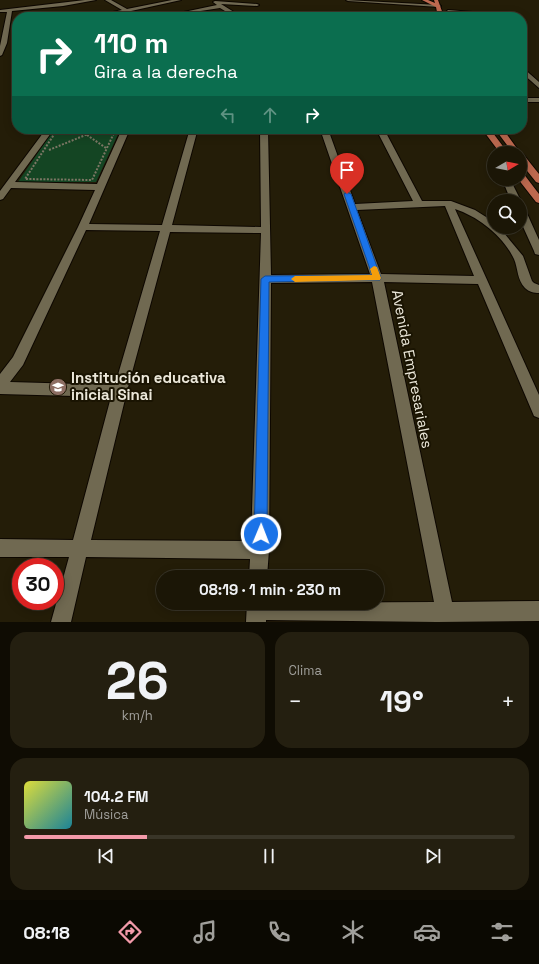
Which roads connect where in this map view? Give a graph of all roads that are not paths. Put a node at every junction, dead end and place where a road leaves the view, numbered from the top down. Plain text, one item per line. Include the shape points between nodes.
1 (94, 0) edge
2 (107, 0) edge
3 (154, 0) edge
4 (179, 0) edge
5 (348, 0) edge
6 (424, 0) edge
7 (436, 0) edge
8 (463, 0) edge
9 (473, 0) edge
10 (213, 1) edge
11 (85, 2) junction
12 (160, 3) junction
13 (257, 5) dead end
14 (167, 6) dead end
15 (222, 6) junction
16 (439, 6) junction
17 (80, 8) dead end
18 (447, 8) joint
19 (10, 10) junction
20 (127, 10) junction
21 (174, 10) dead end
22 (0, 11) edge
23 (117, 12) edge
24 (130, 12) edge
25 (179, 12) edge
26 (187, 12) edge
27 (231, 12) edge
28 (440, 12) edge
29 (448, 12) edge
30 (475, 12) edge
31 (3, 31) edge
32 (0, 54) edge
33 (527, 74) edge
34 (539, 86) edge
35 (527, 100) edge
36 (539, 100) edge
37 (46, 134) edge
38 (124, 134) edge
39 (193, 134) edge
40 (264, 134) edge
41 (326, 134) edge
42 (382, 134) edge
43 (490, 134) edge
44 (503, 134) edge
45 (499, 146) edge
46 (512, 146) edge
47 (527, 165) edge
48 (539, 180) edge
49 (527, 184) edge
50 (9, 185) junction
51 (100, 187) junction
52 (0, 197) edge
53 (539, 200) edge
54 (448, 203) junction
55 (419, 204) junction
56 (352, 207) junction
57 (527, 225) edge
58 (83, 226) junction
59 (165, 228) junction
60 (266, 230) junction
61 (539, 251) edge
62 (377, 278) junction
63 (265, 279) junction
64 (481, 280) junction
65 (539, 289) edge
66 (0, 384) edge
67 (0, 388) edge
68 (120, 391) junction
69 (539, 411) edge
70 (0, 548) edge
71 (80, 548) junction
72 (260, 550) junction
73 (259, 570) edge
74 (539, 611) edge
75 (256, 612) edge
76 (446, 617) edge
77 (61, 622) edge

1 - 11 street
2 - 20 street
3 - 12 street
4 - 12 street
5 - 16 street
6 - 16 main road
7 - 16 main road
8 - 9 street
10 - 13 street
10 - 15 street
11 - 17 street
11 - 19 street
12 - 14 street
12 - 20 street
15 - 26 street
15 - 27 street
16 - 28 main road
18 - 29 main road
18 - 30 street
19 - 22 street
19 - 31 street
20 - 23 street
20 - 24 street
21 - 25 street
31 - 32 street
33 - 34 street
35 - 36 street
37 - 50 street
38 - 51 street
39 - 59 street
40 - 60 street
41 - 56 street, Avenida Empresariales
42 - 55 street
43 - 45 main road
44 - 46 main road
47 - 48 main road
49 - 53 main road
50 - 51 street
50 - 52 street
51 - 58 street
54 - 55 street
54 - 64 street
54 - 65 street via 480,216 492,227 519,259 529,286
55 - 56 street
56 - 62 street, Avenida Empresariales
57 - 61 street
58 - 59 street
58 - 66 street via 18,361
59 - 60 street
59 - 68 street
60 - 63 street
62 - 63 street
62 - 64 street
62 - 76 street, Avenida Empresariales
63 - 72 street
64 - 69 street
67 - 68 street
68 - 71 street
70 - 71 street
71 - 72 street
71 - 77 street
72 - 73 street
74 - 76 street
75 - 76 street

